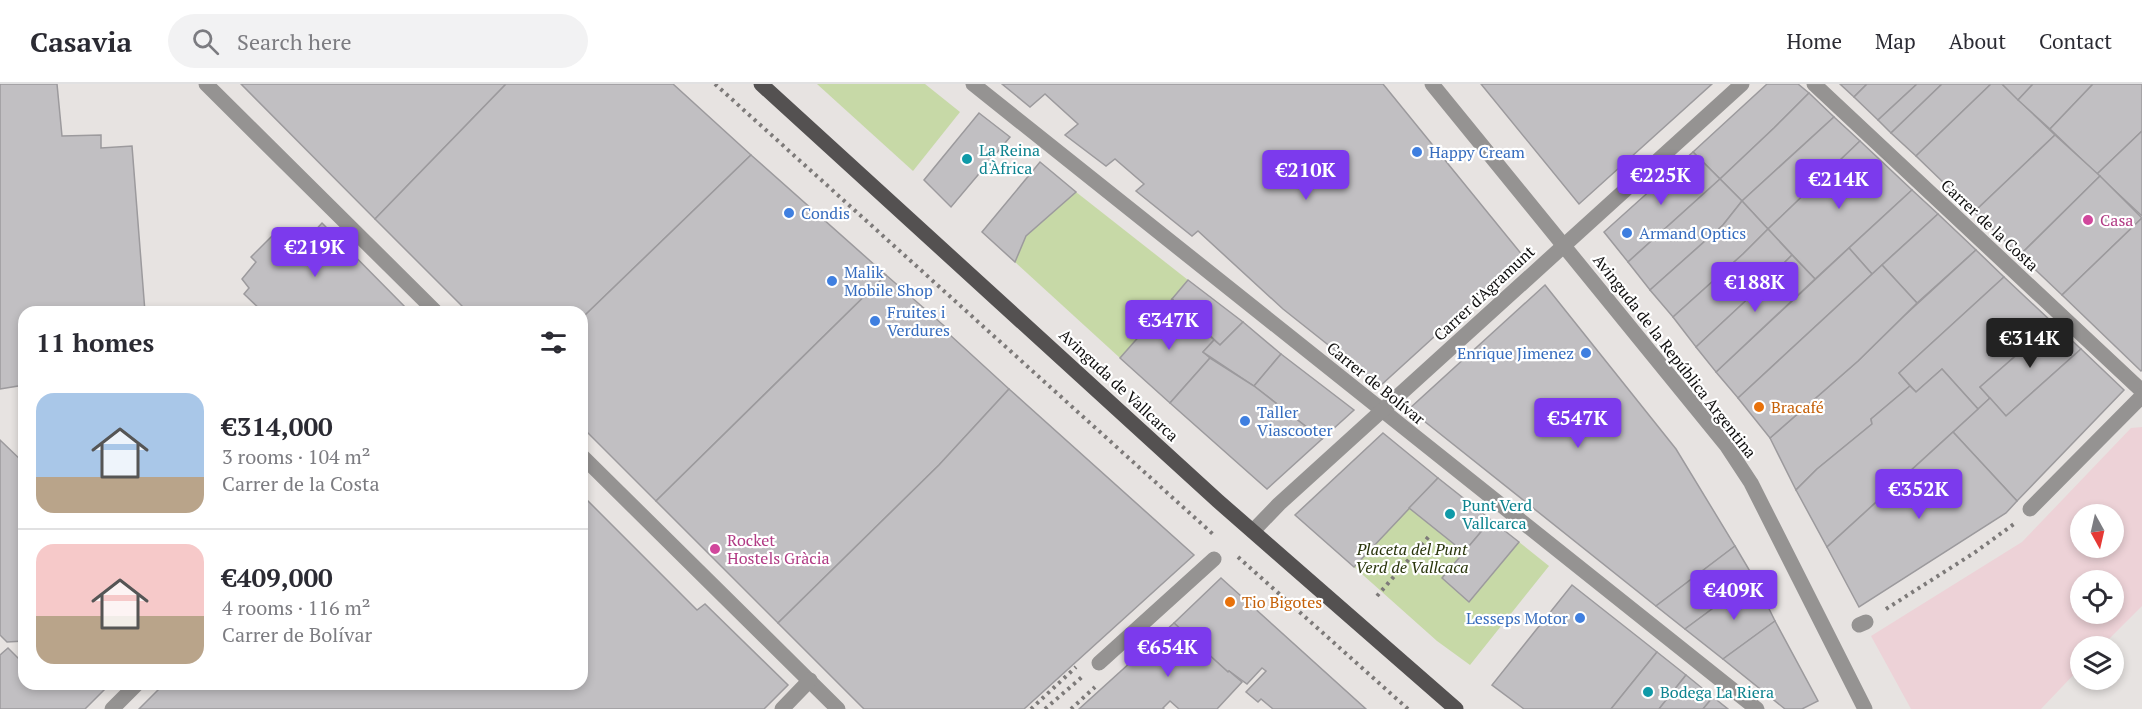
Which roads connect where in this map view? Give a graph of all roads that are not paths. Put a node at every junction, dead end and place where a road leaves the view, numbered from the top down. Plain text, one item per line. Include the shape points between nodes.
1 (206, 84) edge
2 (761, 84) edge
3 (973, 84) edge
4 (1432, 84) edge
5 (1742, 84) edge
6 (1814, 84) edge
7 (1564, 244) junction
8 (430, 306) edge
9 (2142, 394) edge
10 (1383, 411) junction
11 (588, 462) edge
12 (2030, 509) road end
13 (1253, 531) junction
14 (1214, 559) dead end
15 (1099, 663) road end
16 (810, 680) junction
17 (131, 690) edge
18 (112, 709) edge
19 (782, 709) edge
20 (838, 709) edge
21 (1456, 709) edge
22 (1757, 709) edge
23 (1865, 709) edge

1 - 8 street
2 - 13 main road, Avinguda de Vallcarca
3 - 10 street, Carrer de Bolívar
4 - 7 street, Avinguda de la República Argentina
5 - 7 street, Carrer d'Agramunt
6 - 9 street, Carrer de la Costa
7 - 10 street, Carrer d'Agramunt
7 - 23 street, Avinguda de la República Argentina via 1726,445 1751,483
9 - 12 street
10 - 13 street, Carrer d'Agramunt
10 - 22 street, Carrer de Bolívar
11 - 16 street
13 - 21 main road, Avinguda de Vallcarca
14 - 15 street
16 - 19 street
16 - 20 street
17 - 18 street

